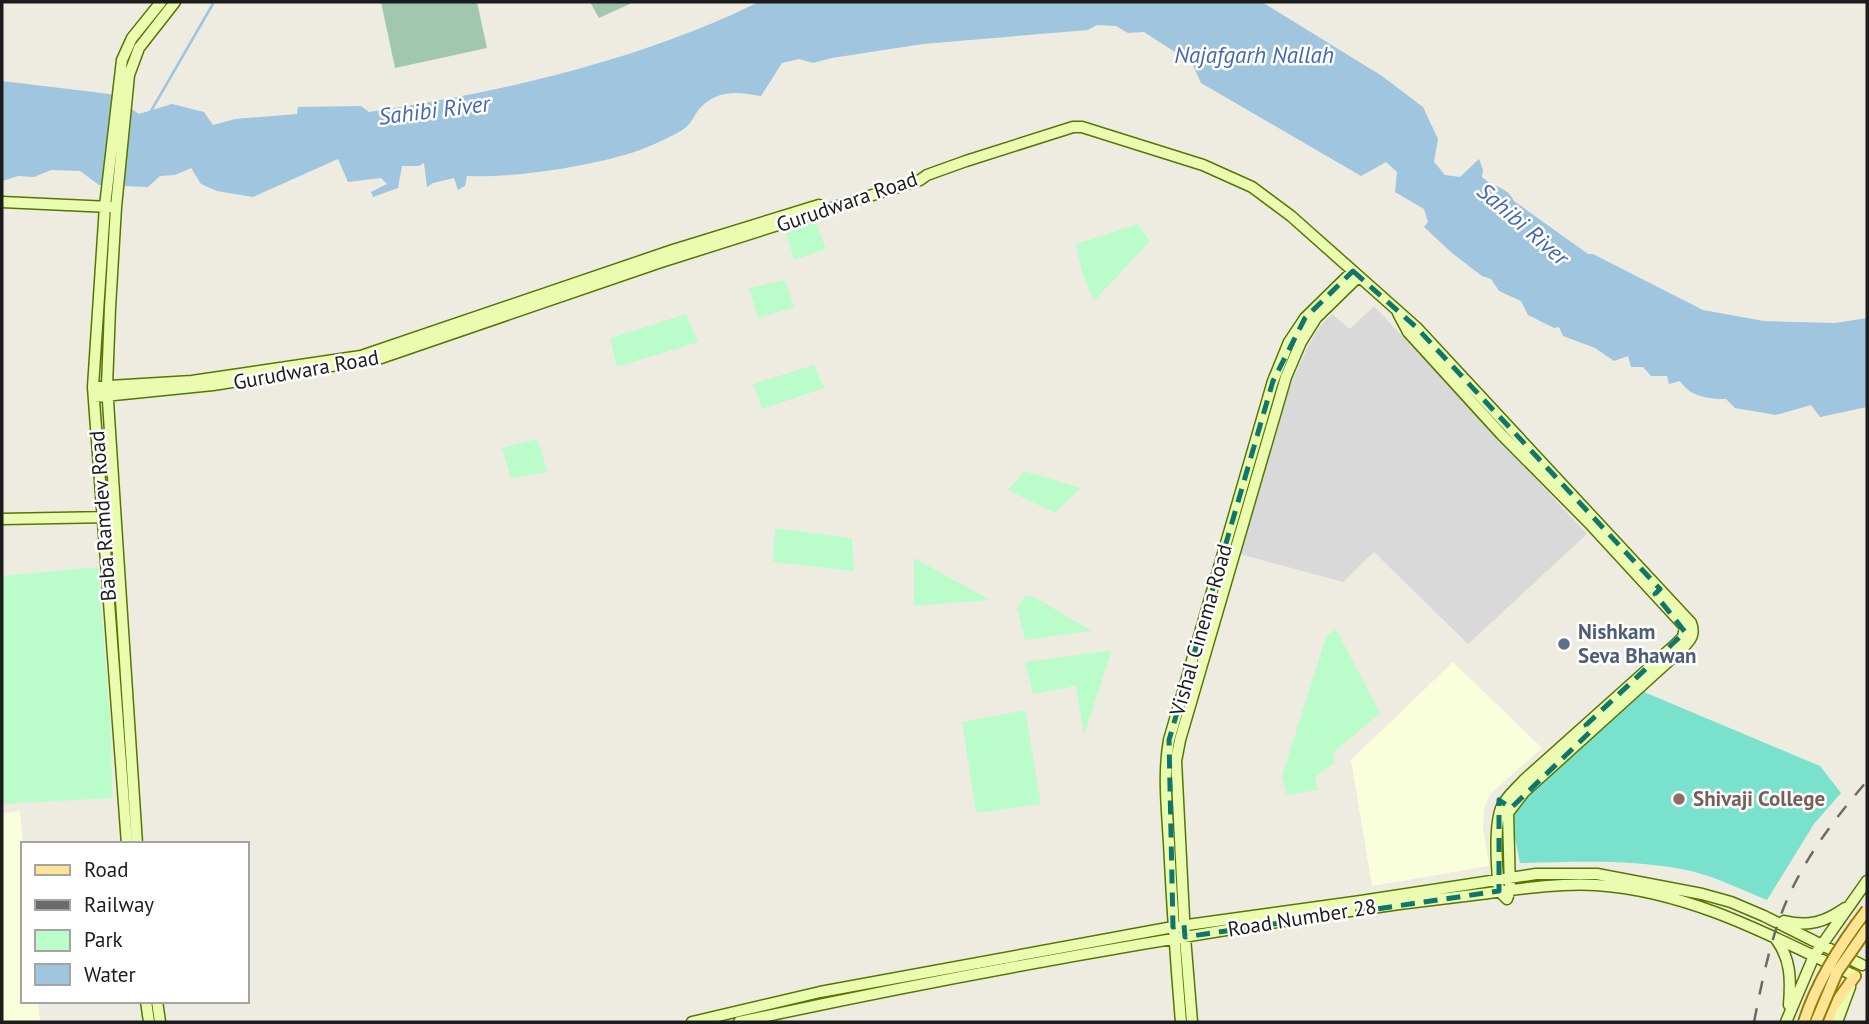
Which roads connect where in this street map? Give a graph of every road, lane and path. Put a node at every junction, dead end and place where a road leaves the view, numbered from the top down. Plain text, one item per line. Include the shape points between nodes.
1 (161, 2) edge
2 (175, 2) edge
3 (122, 95) junction
4 (2, 202) edge
5 (110, 207) junction
6 (1356, 274) junction
7 (107, 391) junction
8 (94, 392) junction
9 (103, 517) junction
10 (115, 517) junction
11 (2, 519) edge
12 (125, 738) junction
13 (127, 842) edge
14 (137, 842) edge
15 (1504, 879) junction
16 (1867, 881) edge
17 (1505, 891) junction
18 (1702, 894) junction
19 (1850, 904) junction
20 (1697, 906) junction
21 (1867, 910) edge
22 (1764, 916) junction
23 (1179, 926) junction
24 (1867, 929) edge
25 (1773, 935) junction
26 (1179, 938) junction
27 (1823, 945) junction
28 (1814, 956) junction
29 (1865, 961) edge
30 (1855, 976) junction
31 (146, 1003) edge
32 (156, 1003) edge
33 (1788, 1017) edge
34 (149, 1022) edge
35 (160, 1022) edge
36 (692, 1022) edge
37 (739, 1022) edge
38 (1181, 1022) edge
39 (1192, 1022) edge
40 (1804, 1022) edge
41 (1816, 1022) edge
42 (1828, 1022) edge
43 (1837, 1022) edge

1 - 3 street via 132,38 122,60
2 - 3 street via 139,48
3 - 5 street, Baba Ramdev Road
4 - 5 street
5 - 7 street
5 - 8 street, Baba Ramdev Road
6 - 7 street, Gurudwara Road via 1252,187 1203,165 1073,127 673,250 361,356
6 - 15 street, Gurudwara Road via 1416,327 1694,630 1693,637 1588,728 1508,806
6 - 23 street, Vishal Cinema Road via 1305,318 1273,381 1169,740 1165,761
7 - 8 street, Gurudwara Road
7 - 10 street
8 - 9 street, Baba Ramdev Road
9 - 10 street
9 - 11 street
9 - 12 street, Baba Ramdev Road
10 - 12 street
12 - 13 street, Baba Ramdev Road
12 - 14 street
15 - 17 street
15 - 18 street, Road Number 28 via 1597,874
15 - 23 street, Road Number 28
16 - 19 street
17 - 20 street, Road Number 28 via 1595,885
17 - 26 street, Road Number 28
18 - 20 street
18 - 22 street, Road Number 28
19 - 22 street via 1816,924
19 - 27 street
20 - 25 street, Road Number 28
21 - 40 main road, bridge via 1828,966
22 - 27 street
23 - 26 street, Vishal Cinema Road
23 - 36 street, Road Number 28 via 820,992
24 - 41 main road, bridge via 1837,972
25 - 28 street, Road Number 28
25 - 33 street via 1789,967
26 - 37 street, Road Number 28 via 876,992
26 - 38 street, Vishal Cinema Road
26 - 39 street, Vishal Cinema Road
27 - 28 street
27 - 29 street
28 - 30 street, Road Number 28
28 - 33 street
29 - 30 street
30 - 42 main road via 1832,1008
30 - 43 street
31 - 34 street
32 - 35 street

